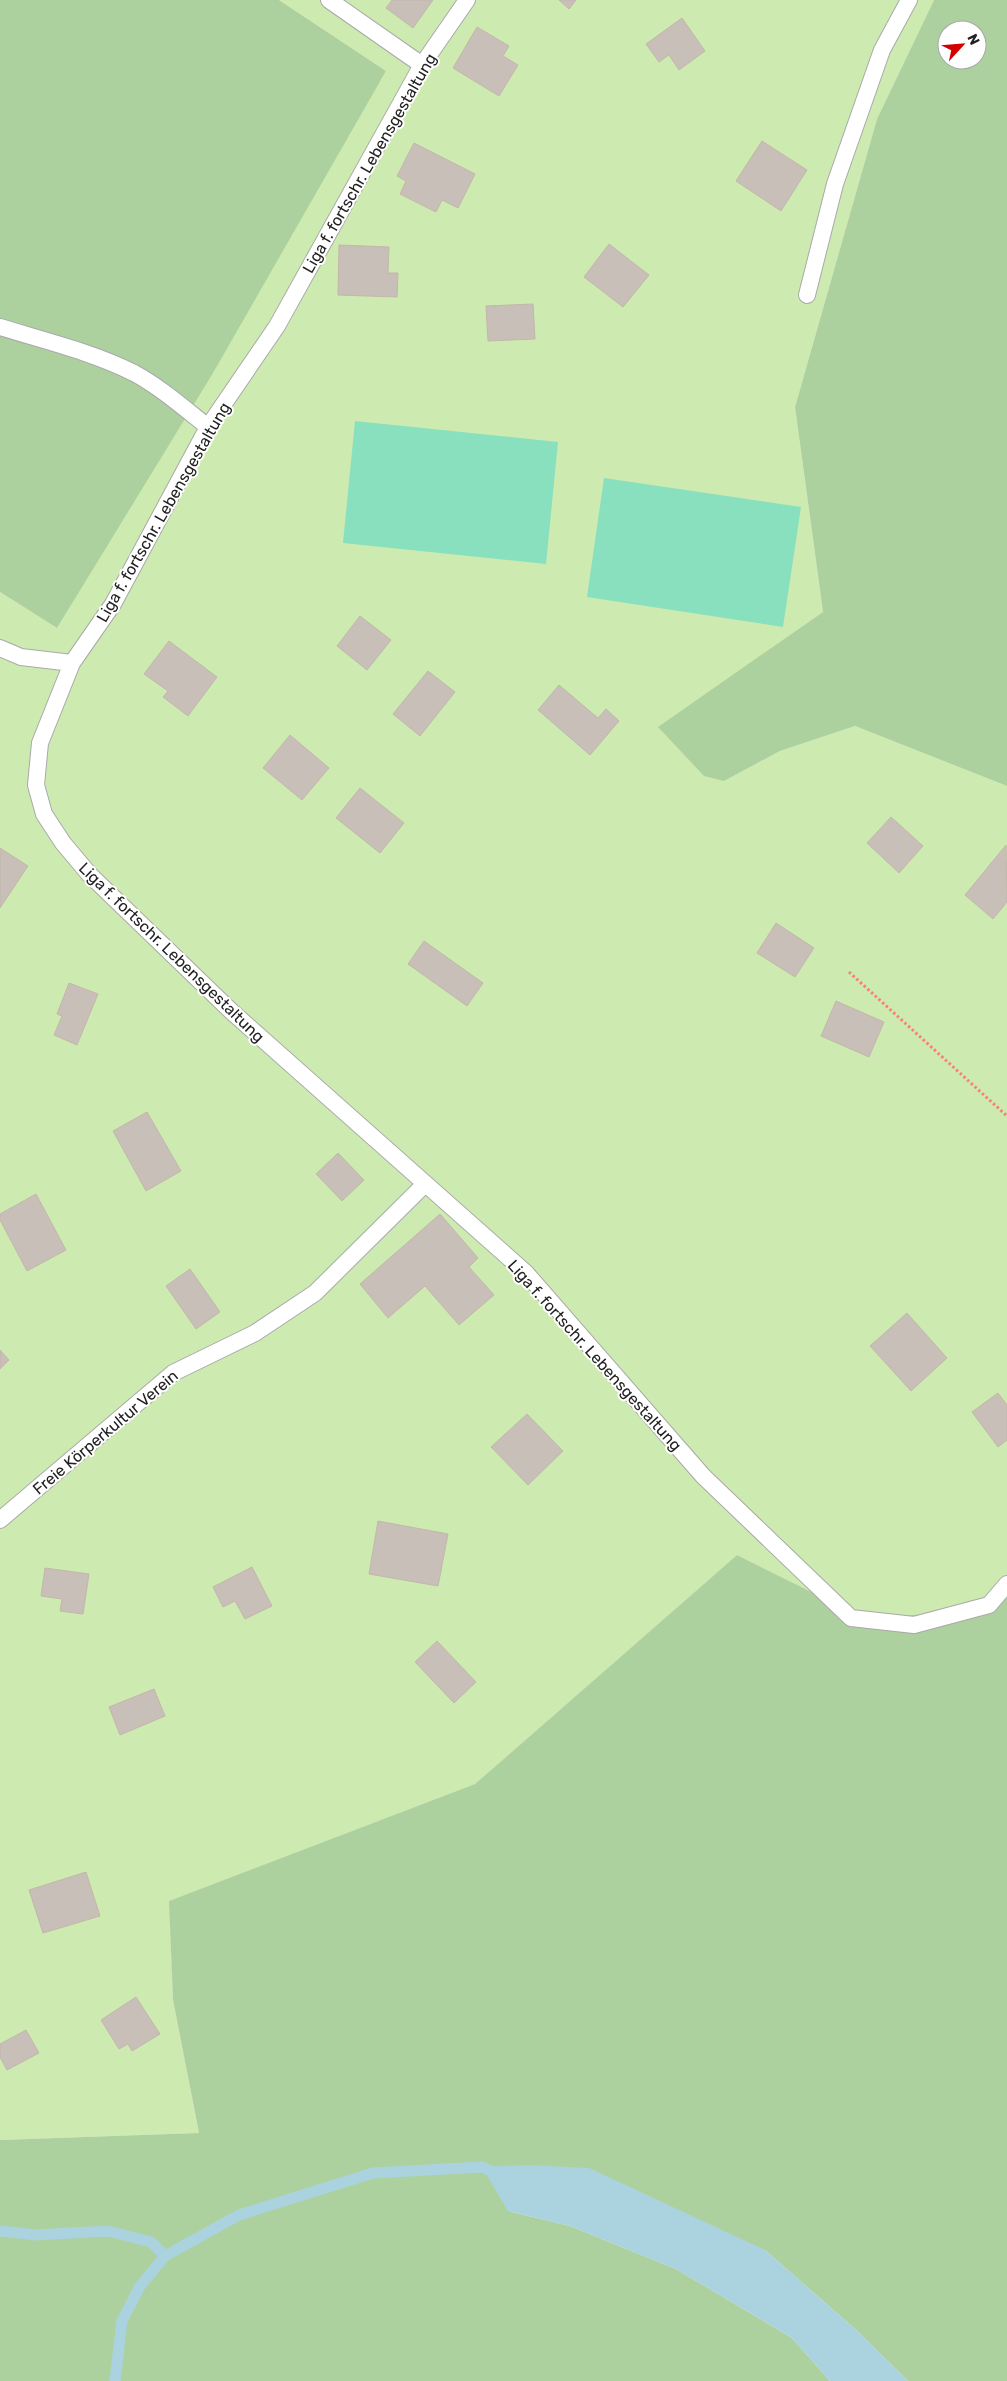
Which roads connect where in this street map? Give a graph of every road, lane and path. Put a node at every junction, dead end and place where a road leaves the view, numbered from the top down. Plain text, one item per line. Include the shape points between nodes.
1 (329, 0) edge
2 (467, 0) edge
3 (909, 0) edge
4 (422, 65) junction
5 (807, 295) dead end
6 (0, 327) edge
7 (208, 427) junction
8 (0, 648) edge
9 (72, 663) junction
10 (849, 972) dead end
11 (1007, 1116) edge
12 (424, 1185) junction
13 (0, 1520) edge
14 (1007, 1584) edge

1 - 4 lane
2 - 4 lane, Liga f. fortschr. Lebensgestaltung
3 - 5 lane via 882,50 836,184
4 - 7 lane, Liga f. fortschr. Lebensgestaltung via 276,326
6 - 7 lane via 98,357 135,374
7 - 9 lane, Liga f. fortschr. Lebensgestaltung via 113,604
8 - 9 lane via 21,657
9 - 12 lane, Liga f. fortschr. Lebensgestaltung via 40,743 36,786 44,814 63,844 89,874 231,1011
10 - 11 path
12 - 13 lane, Freie Körperkultur Verein via 315,1293 255,1333 173,1373
12 - 14 lane, Liga f. fortschr. Lebensgestaltung via 526,1273 703,1476 851,1618 914,1625 989,1605

